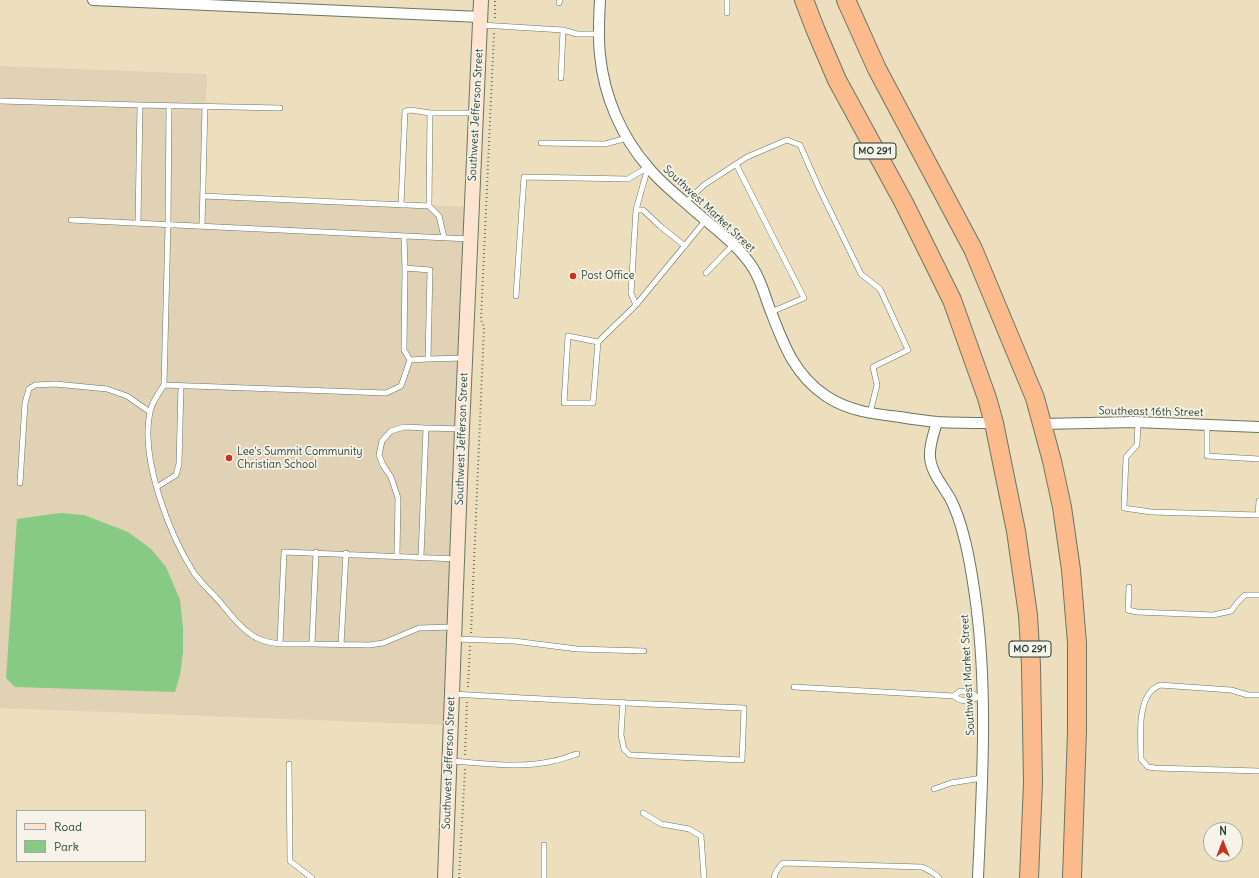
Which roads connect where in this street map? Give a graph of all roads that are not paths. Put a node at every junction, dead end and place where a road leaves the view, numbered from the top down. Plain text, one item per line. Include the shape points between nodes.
1 (93, 0) edge
2 (481, 0) edge
3 (600, 0) edge
4 (727, 0) edge
5 (804, 0) edge
6 (846, 0) edge
7 (727, 13) dead end
8 (485, 23) junction
9 (563, 30) junction
10 (599, 34) junction
11 (561, 78) dead end
12 (0, 101) edge
13 (140, 105) junction
14 (169, 106) junction
15 (205, 106) junction
16 (280, 108) dead end
17 (430, 113) junction
18 (476, 113) junction
19 (628, 138) junction
20 (541, 143) dead end
21 (736, 164) junction
22 (648, 167) junction
23 (202, 196) junction
24 (685, 203) junction
25 (401, 205) junction
26 (430, 206) junction
27 (636, 210) junction
28 (71, 220) dead end
29 (706, 221) junction
30 (138, 223) junction
31 (168, 225) junction
32 (202, 226) junction
33 (404, 236) junction
34 (444, 238) junction
35 (470, 239) junction
36 (733, 245) junction
37 (684, 246) junction
38 (405, 268) junction
39 (706, 272) dead end
40 (516, 296) dead end
41 (636, 305) junction
42 (771, 312) junction
43 (598, 342) junction
44 (465, 358) junction
45 (428, 359) junction
46 (410, 360) junction
47 (164, 385) junction
48 (181, 386) junction
49 (150, 412) junction
50 (870, 413) junction
51 (937, 422) junction
52 (1138, 422) junction
53 (994, 423) junction
54 (1042, 424) junction
55 (1207, 425) junction
56 (1259, 427) edge
57 (426, 428) junction
58 (462, 429) junction
59 (1259, 459) edge
60 (20, 483) dead end
61 (157, 487) junction
62 (1259, 501) edge
63 (1259, 515) edge
64 (316, 552) junction
65 (346, 554) junction
66 (398, 556) junction
67 (421, 557) junction
68 (457, 559) junction
69 (1128, 588) dead end
70 (1259, 596) edge
71 (454, 633) junction
72 (280, 644) junction
73 (312, 644) junction
74 (341, 644) junction
75 (644, 651) dead end
76 (794, 687) dead end
77 (452, 694) junction
78 (1259, 695) edge
79 (954, 696) junction
80 (980, 697) junction
81 (623, 702) junction
82 (577, 754) dead end
83 (450, 761) junction
84 (289, 764) dead end
85 (1259, 771) edge
86 (982, 778) junction
87 (934, 789) dead end
88 (643, 813) dead end
89 (544, 845) dead end
90 (312, 878) edge
91 (445, 878) edge
92 (544, 878) edge
93 (704, 878) edge
94 (774, 878) edge
95 (939, 878) edge
96 (978, 878) edge
97 (1029, 878) edge
98 (1072, 878) edge

1 - 8 street
2 - 8 street, Southwest Jefferson Street
3 - 10 street, Southwest Market Street
4 - 7 lane
5 - 53 highway, MO 291 via 837,80 904,203 952,300
6 - 54 highway via 877,69 974,249 1035,398
8 - 9 lane
8 - 18 street, Southwest Jefferson Street
9 - 10 lane via 577,34
9 - 11 lane
10 - 19 street, Southwest Market Street via 606,88
12 - 13 lane
13 - 14 lane
13 - 30 lane
14 - 15 lane
14 - 31 lane
15 - 16 lane
15 - 23 lane
17 - 18 lane
17 - 25 lane via 405,111
17 - 26 lane
18 - 35 street, Southwest Jefferson Street
19 - 20 lane via 605,144
19 - 22 street, Southwest Market Street
21 - 24 lane via 704,185
21 - 42 lane via 804,298
21 - 50 lane via 787,140 800,145 861,274 880,289 908,350 872,367 877,385
22 - 24 street, Southwest Market Street
22 - 27 lane
22 - 40 lane via 628,179 524,177
23 - 25 lane
23 - 32 lane
24 - 29 street, Southwest Market Street
25 - 26 lane
26 - 34 lane via 439,216
27 - 37 lane via 644,210
27 - 41 lane via 631,293
28 - 30 lane
29 - 36 street, Southwest Market Street
29 - 37 lane
30 - 31 lane
31 - 32 lane
31 - 47 lane
32 - 33 lane
33 - 34 lane
33 - 38 lane
34 - 35 lane
35 - 44 street, Southwest Jefferson Street
36 - 39 lane
36 - 42 street, Southwest Market Street via 760,282
37 - 41 lane
38 - 45 lane via 430,270
38 - 46 lane via 404,350
41 - 43 lane
42 - 50 street, Southwest Market Street via 791,359 813,386 840,404
43 - 43 lane via 593,403 564,403 568,336
44 - 45 lane
44 - 58 street, Southwest Jefferson Street
45 - 46 lane
46 - 48 lane via 401,386 386,393
47 - 48 lane
47 - 49 lane via 155,398
48 - 61 lane via 179,464 176,475
49 - 60 lane via 127,396 107,389 55,384 35,385 29,389 25,403
49 - 61 lane via 150,461
50 - 51 street, Southwest Market Street
51 - 53 street
51 - 80 street, Southwest Market Street via 930,448 930,459 933,470 951,500 970,561 978,619
52 - 54 street, Southeast 16th Street
52 - 55 street, Southeast 16th Street
52 - 63 lane via 1137,445 1126,457 1124,508 1150,512
53 - 97 highway, MO 291 via 1016,531 1028,616 1033,783
54 - 98 highway via 1062,507 1072,570 1077,644
55 - 56 street, Southeast 16th Street
55 - 59 lane via 1207,456
57 - 58 lane
57 - 66 lane via 404,427 392,431 382,441 379,455 391,477 398,498
57 - 67 lane
58 - 68 street, Southwest Jefferson Street
61 - 72 lane via 179,546 195,574 256,638
62 - 63 lane
64 - 65 lane
64 - 72 lane via 284,552
64 - 73 lane
65 - 66 lane
65 - 74 lane
66 - 67 lane
67 - 68 lane
68 - 71 street, Southwest Jefferson Street
69 - 70 lane via 1128,610 1137,612 1214,615 1231,611 1245,595
71 - 74 lane via 419,628 383,643
71 - 75 lane via 470,639 514,641 577,649
71 - 77 street, Southwest Jefferson Street
72 - 73 lane
73 - 74 lane
76 - 79 lane
77 - 81 lane
77 - 83 street, Southwest Jefferson Street
78 - 85 lane via 1231,690 1160,685 1152,690 1142,710 1141,759 1148,767 1155,768
79 - 80 lane via 959,700 969,701
79 - 80 lane via 960,691 971,692
80 - 86 street, Southwest Market Street
81 - 81 lane via 744,708 742,760 630,755 624,749 621,735
82 - 83 lane via 553,762 530,764
83 - 91 street, Southwest Jefferson Street
84 - 90 lane via 290,861
86 - 87 lane via 951,783
86 - 96 street, Southwest Market Street
88 - 93 lane via 661,824 689,829 702,836
89 - 92 lane
94 - 95 lane via 783,863 922,867

